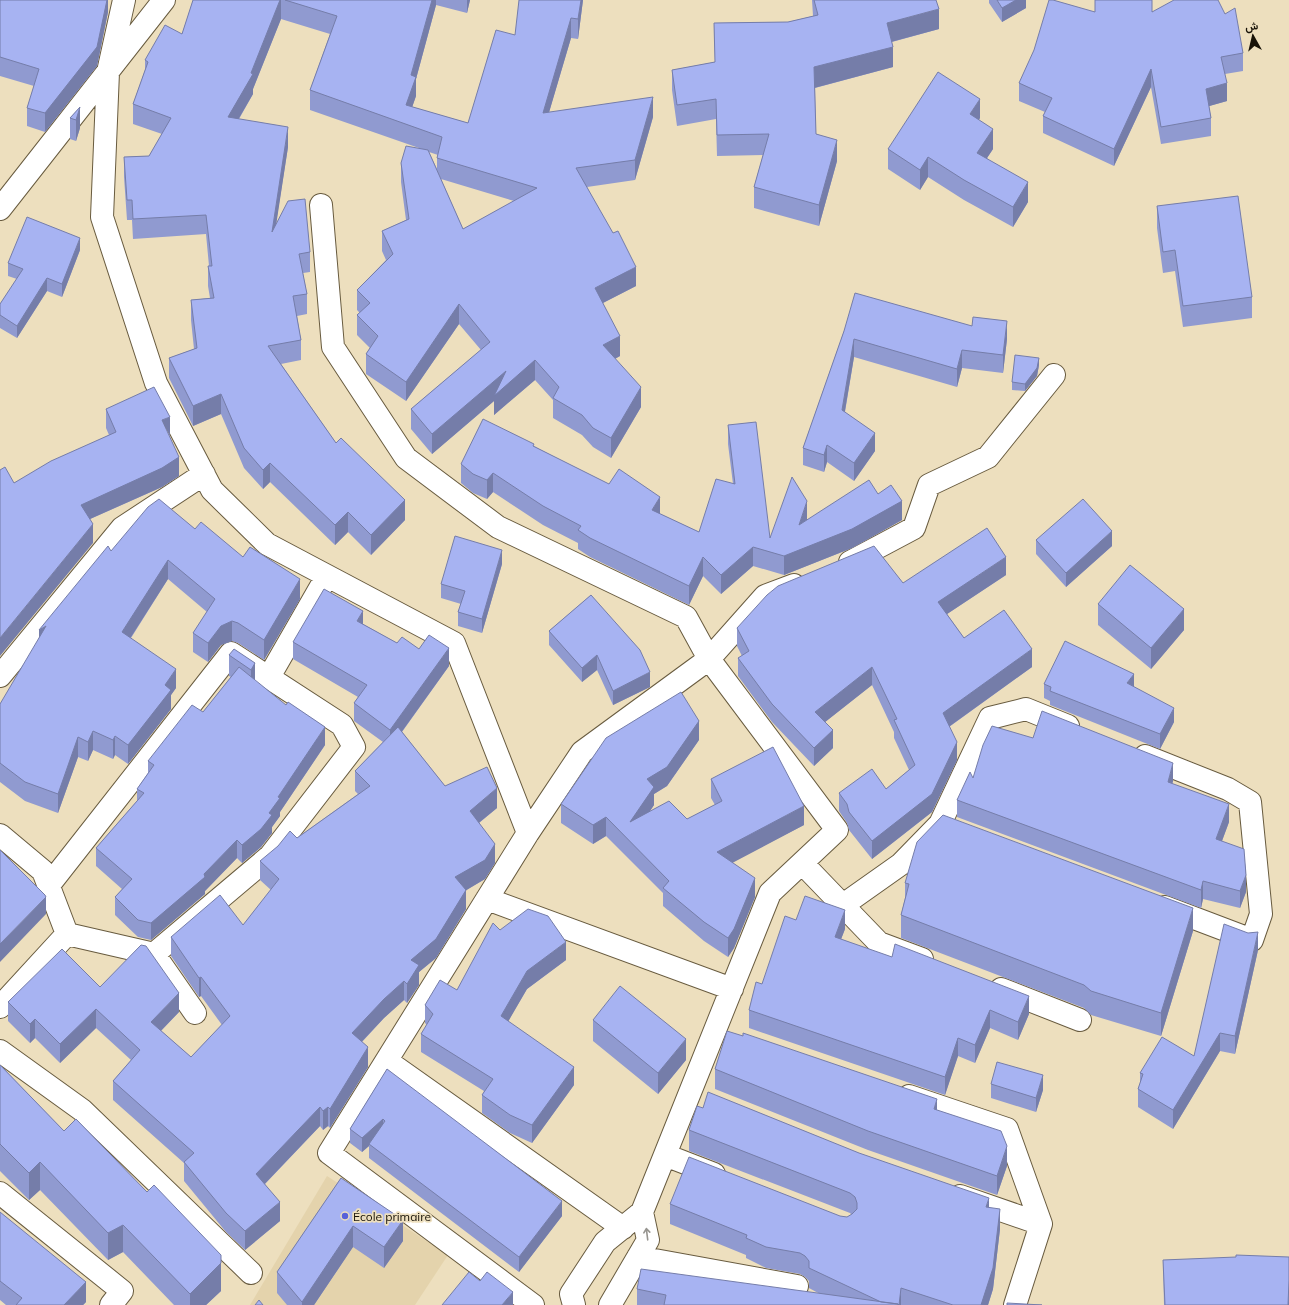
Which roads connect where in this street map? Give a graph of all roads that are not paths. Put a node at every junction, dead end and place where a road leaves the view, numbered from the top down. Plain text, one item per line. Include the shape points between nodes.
1 (124, 0) edge
2 (164, 0) edge
3 (108, 72) junction
4 (321, 205) dead end
5 (0, 209) edge
6 (1054, 375) dead end
7 (204, 474) junction
8 (327, 576) junction
9 (709, 659) junction
10 (0, 676) edge
11 (269, 677) junction
12 (1083, 732) edge
13 (1127, 749) edge
14 (940, 824) junction
15 (528, 833) junction
16 (962, 833) edge
17 (0, 834) edge
18 (802, 863) junction
19 (49, 886) junction
20 (487, 898) junction
21 (1148, 901) edge
22 (843, 905) junction
23 (67, 934) junction
24 (154, 954) junction
25 (938, 966) edge
26 (983, 983) edge
27 (732, 989) junction
28 (0, 1007) edge
29 (195, 1013) dead end
30 (1080, 1020) dead end
31 (0, 1051) edge
32 (387, 1061) junction
33 (887, 1088) edge
34 (690, 1092) junction
35 (712, 1101) edge
36 (665, 1155) junction
37 (730, 1180) edge
38 (938, 1188) edge
39 (0, 1193) edge
40 (642, 1212) junction
41 (1041, 1224) junction
42 (623, 1228) junction
43 (638, 1257) junction
44 (251, 1273) dead end
45 (797, 1286) dead end
46 (111, 1305) edge
47 (533, 1305) edge
48 (574, 1305) edge
49 (610, 1305) edge
50 (1015, 1305) edge

1 - 3 street
2 - 3 street
3 - 5 street
3 - 7 street via 102,217 156,383
4 - 9 street via 333,347 406,458 498,527 686,616
6 - 9 street via 988,457 929,485 914,528 857,559 765,596
7 - 8 street via 212,490 267,544
7 - 10 street via 122,528
8 - 11 street
8 - 15 street via 454,643
9 - 15 street via 582,752
9 - 18 street via 837,830
11 - 19 street via 231,653
11 - 24 street via 342,725 354,747 270,856
12 - 14 street via 1026,709 990,718
13 - 21 street via 1228,788 1250,802 1261,914 1252,940
14 - 16 street
14 - 22 street via 900,864
15 - 20 street
17 - 19 street via 43,871
18 - 22 street
18 - 27 street via 770,893
19 - 23 street
20 - 27 street
20 - 32 street
22 - 25 street via 879,943
23 - 24 street
23 - 28 street
24 - 29 street
26 - 30 street
27 - 34 street via 723,1032
31 - 44 street via 82,1110
32 - 42 street
32 - 47 street via 329,1153
33 - 41 street via 1007,1129
34 - 35 street
34 - 36 street
36 - 37 street
36 - 40 street
38 - 41 street
39 - 46 street via 122,1291
40 - 42 street
43 -> 40 street via 648,1240
41 - 50 street
42 - 48 street via 605,1242 571,1294
43 - 45 street
43 - 49 street

